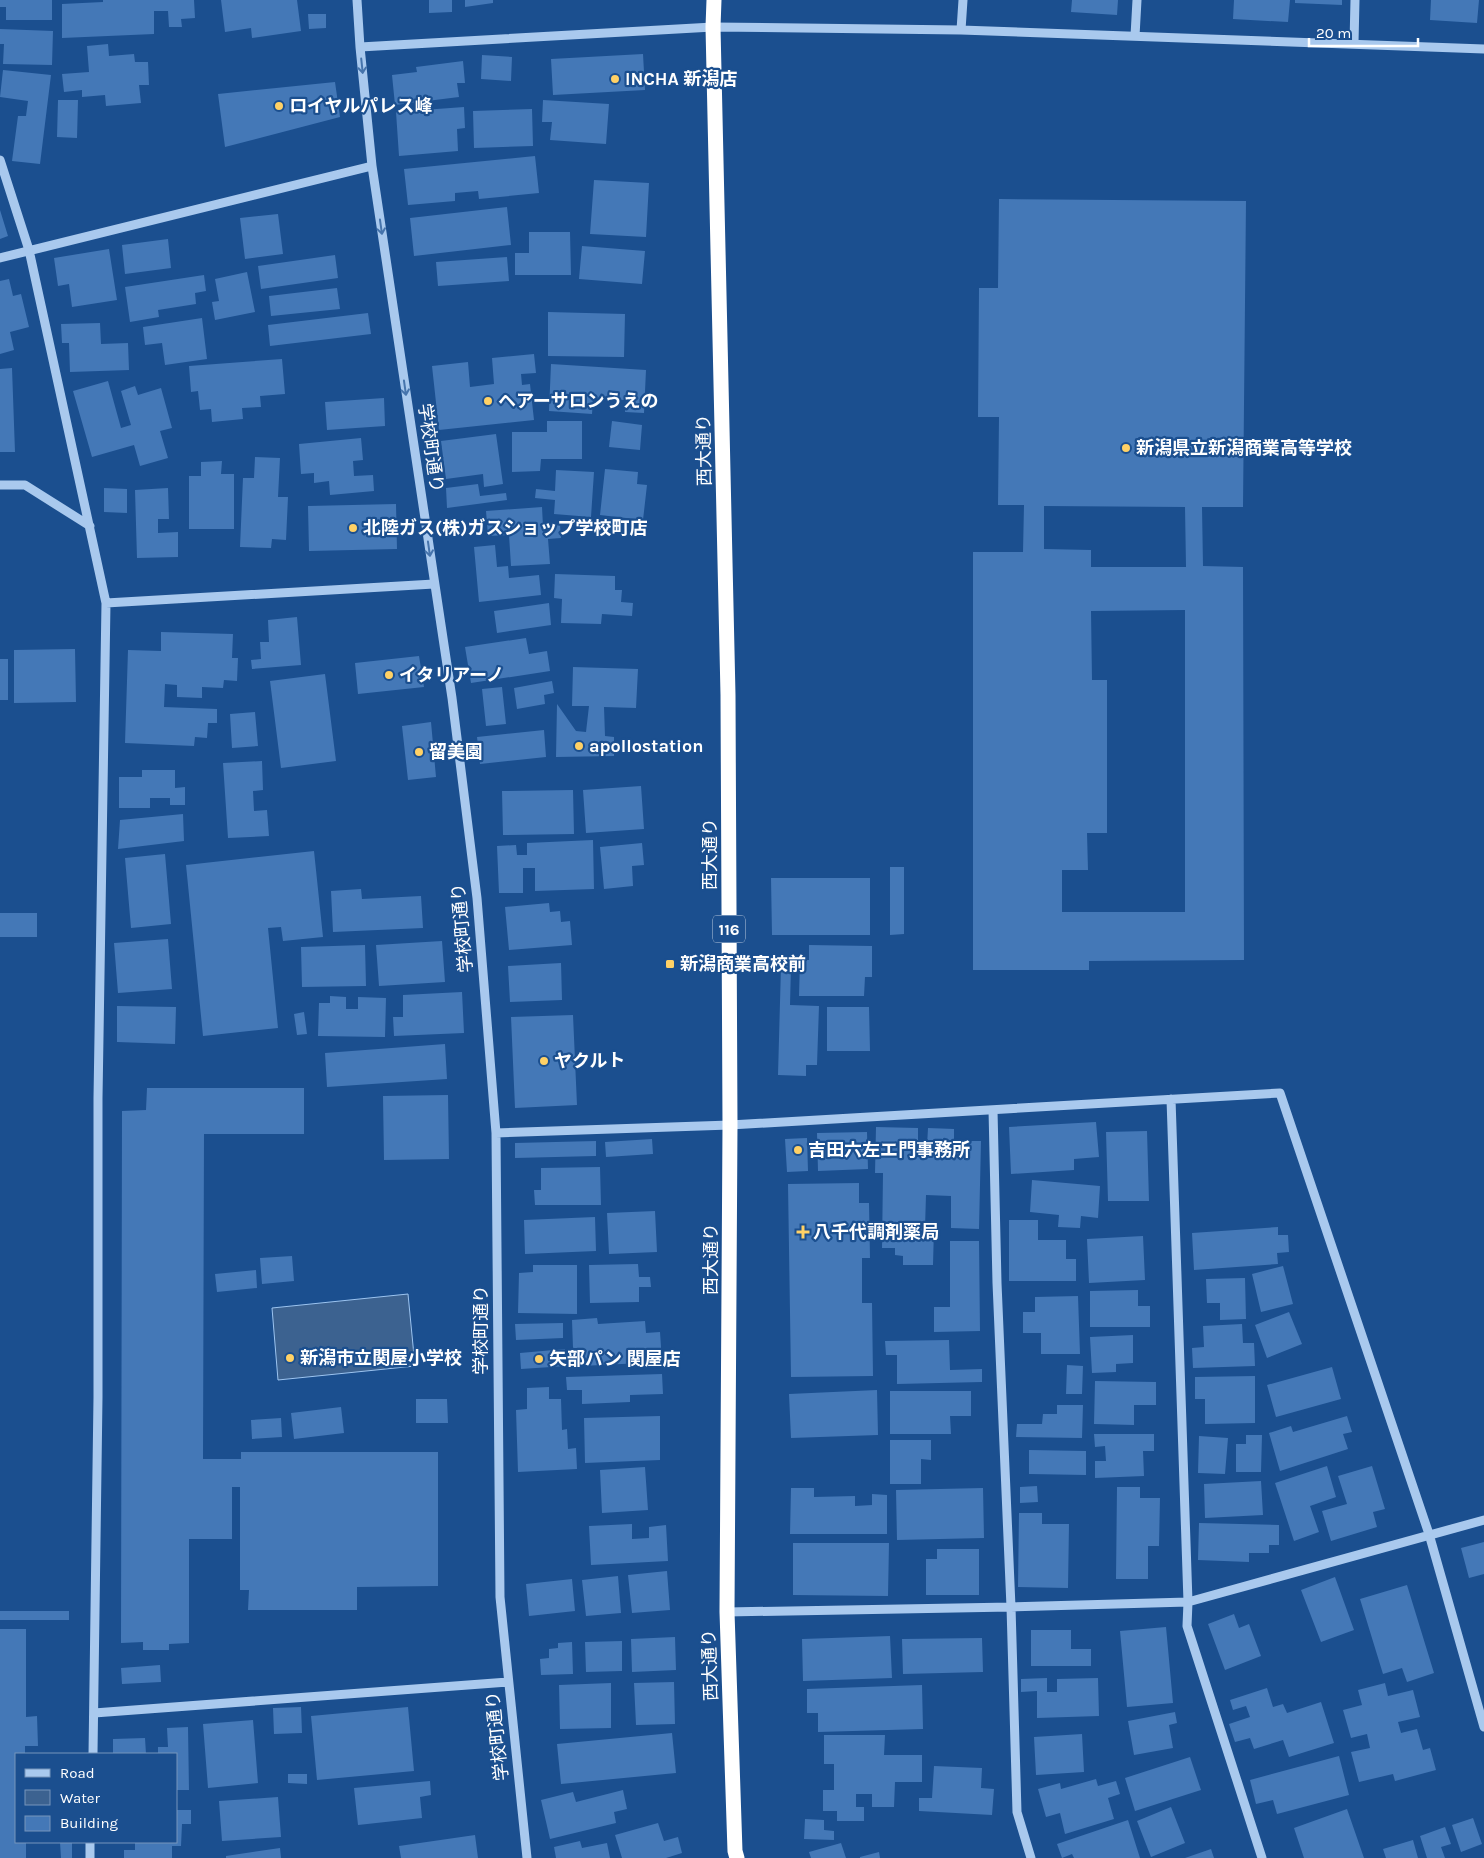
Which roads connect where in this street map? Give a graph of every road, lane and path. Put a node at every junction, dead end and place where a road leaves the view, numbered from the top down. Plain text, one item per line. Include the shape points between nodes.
1 (357, 0) edge
2 (714, 0) edge
3 (963, 0) edge
4 (1137, 0) edge
5 (1355, 0) edge
6 (713, 27) junction
7 (961, 30) junction
8 (1135, 36) junction
9 (1354, 43) junction
10 (360, 47) junction
11 (1484, 49) edge
12 (0, 160) edge
13 (372, 166) junction
14 (29, 250) junction
15 (0, 258) edge
16 (0, 485) edge
17 (90, 526) junction
18 (434, 584) junction
19 (106, 604) junction
20 (1171, 1099) junction
21 (993, 1110) junction
22 (730, 1125) junction
23 (496, 1133) junction
24 (1484, 1520) edge
25 (1429, 1534) junction
26 (1188, 1602) junction
27 (1011, 1607) junction
28 (727, 1612) junction
29 (508, 1682) junction
30 (94, 1713) junction
31 (1484, 1728) edge
32 (93, 1753) edge
33 (90, 1843) edge
34 (90, 1858) edge
35 (527, 1858) edge
36 (737, 1858) edge
37 (1031, 1858) edge
38 (1262, 1858) edge

1 - 10 street, 学校町通り
2 - 6 highway, 西大通り / 116
3 - 7 street
4 - 8 street
5 - 9 street
6 - 7 street
6 - 10 street
6 - 22 highway, 西大通り / 116 via 728,695
7 - 8 street
8 - 9 street
9 - 11 street
10 -> 13 street, 学校町通り
12 - 14 street
13 - 14 street
13 -> 18 street, 学校町通り
14 - 15 street
14 - 17 street
16 - 17 street via 25,485
17 - 19 street
18 - 19 street
18 - 23 street, 学校町通り via 477,898
19 - 30 street via 98,1098
20 - 21 street
20 - 25 street via 1280,1093
20 - 26 street
21 - 22 street
21 - 27 street
22 - 23 street
22 - 28 highway, 西大通り / 116
23 - 29 street, 学校町通り via 500,1597
24 - 25 street
25 - 26 street
25 - 31 street
26 - 27 street
26 - 38 street via 1187,1626
27 - 28 street
27 - 37 street via 1017,1812
28 - 36 highway, 西大通り / 116
29 - 30 street
29 - 35 street, 学校町通り
30 - 32 street
33 - 34 street

